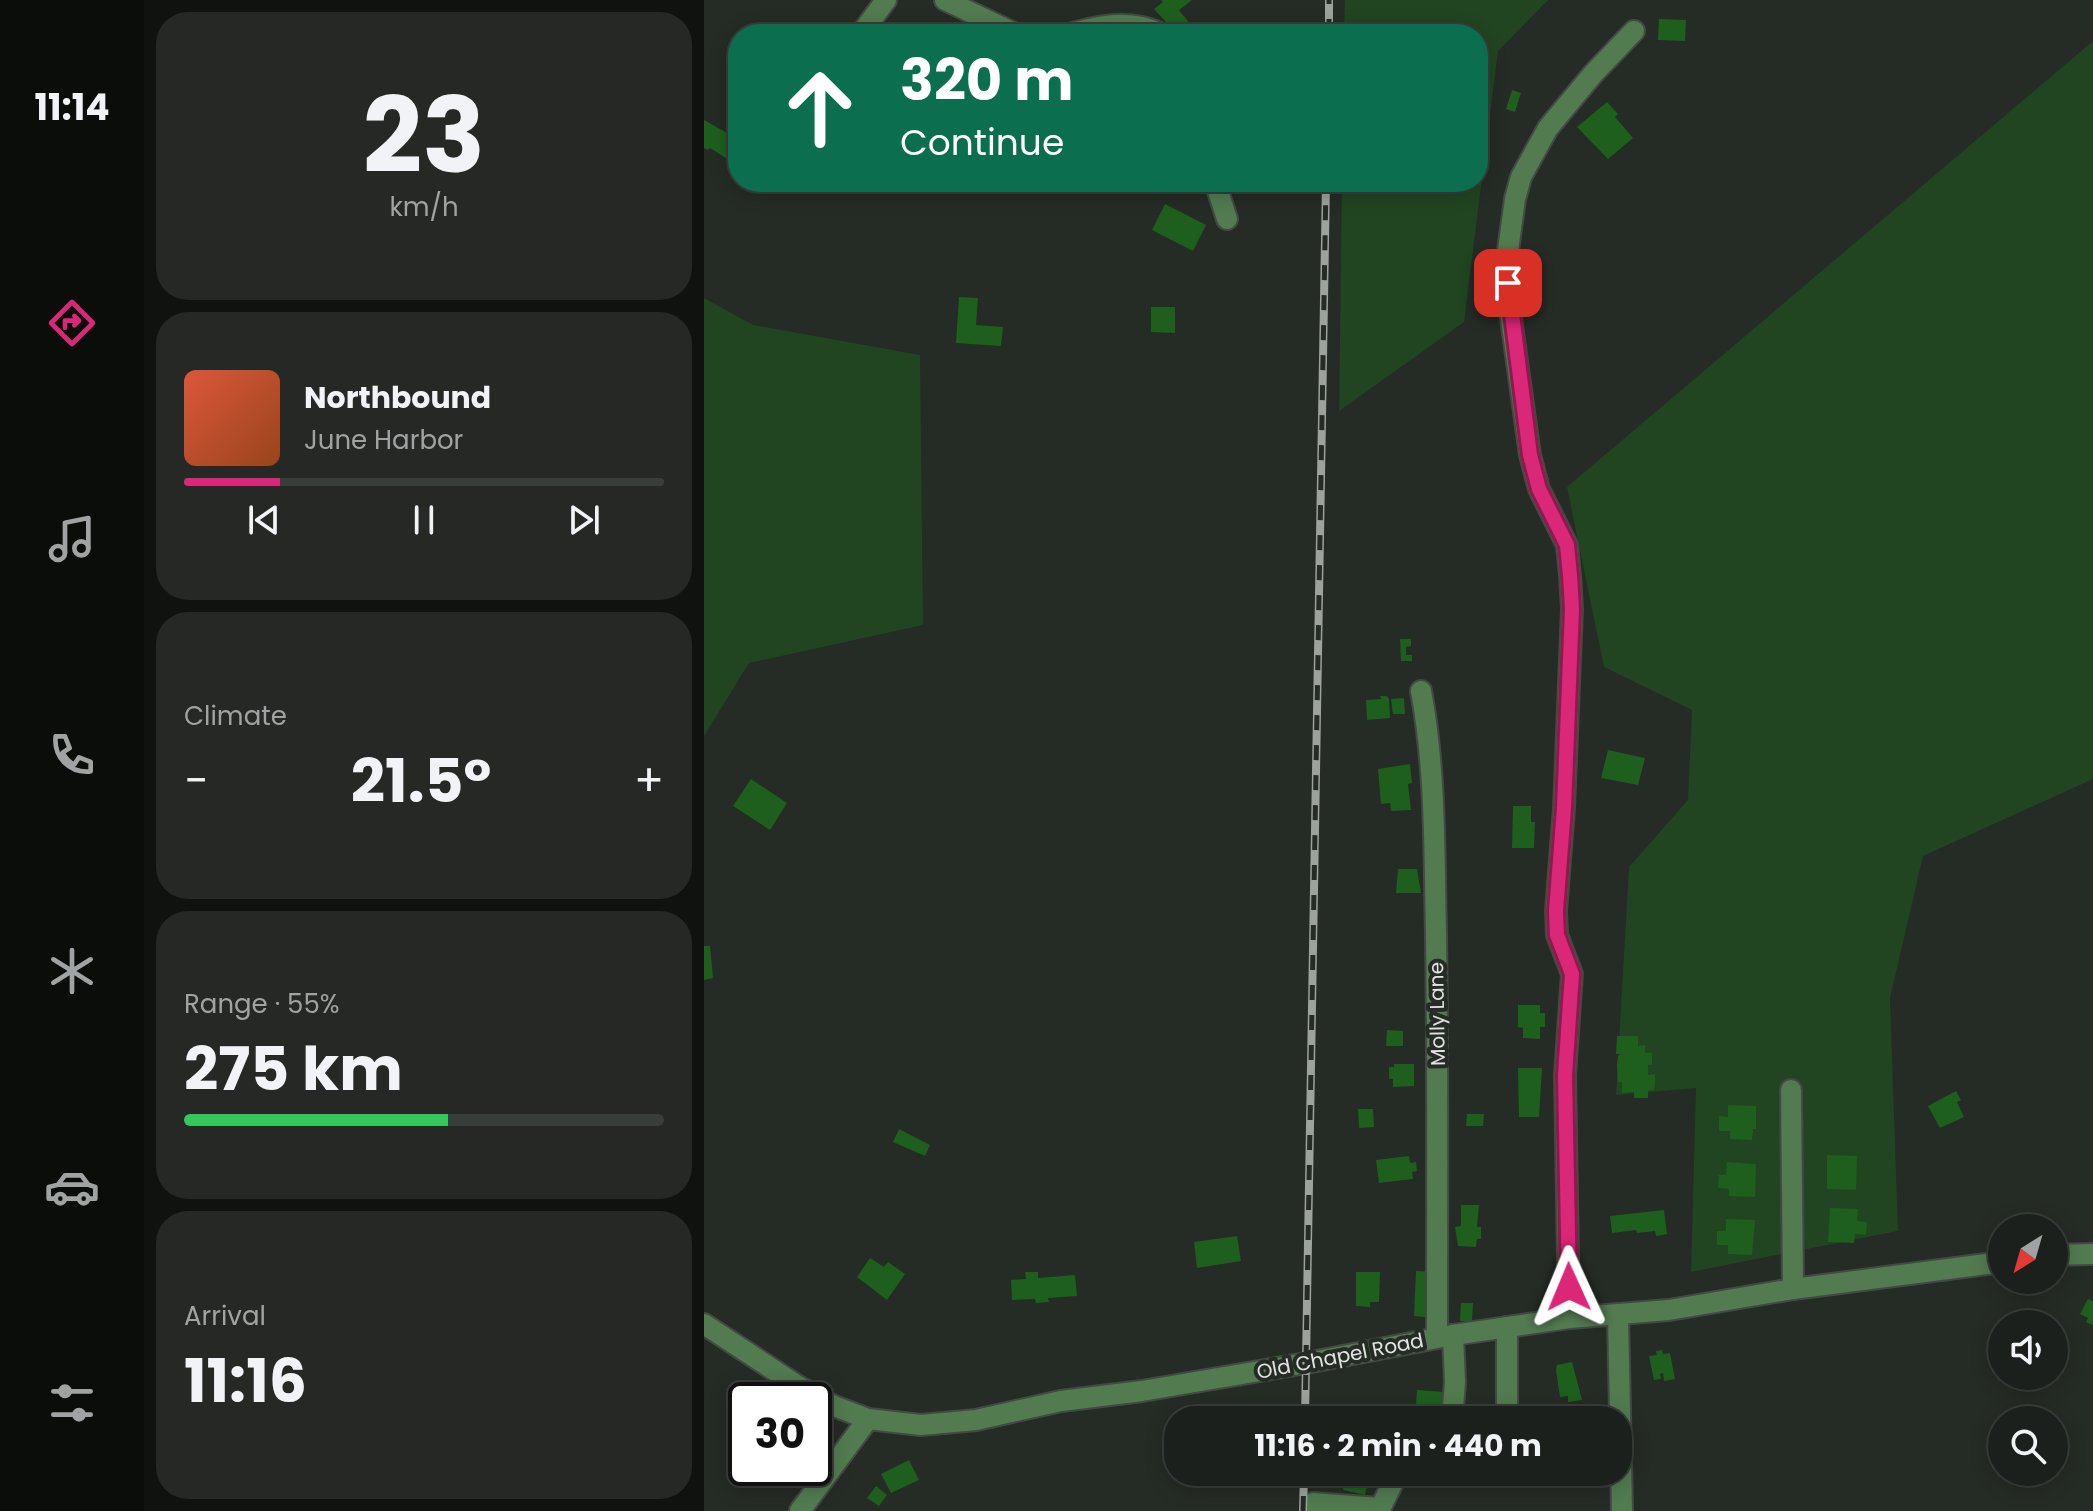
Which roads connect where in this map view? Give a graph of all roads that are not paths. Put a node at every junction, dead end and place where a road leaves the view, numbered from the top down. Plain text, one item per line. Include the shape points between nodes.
1 (886, 0) edge
2 (945, 0) edge
3 (868, 24) edge
4 (995, 24) edge
5 (1634, 31) dead end
6 (1218, 192) edge
7 (1227, 219) dead end
8 (1421, 691) dead end
9 (1791, 1090) dead end
10 (2093, 1254) edge
11 (2068, 1255) edge
12 (1988, 1264) edge
13 (1793, 1289) junction
14 (1618, 1314) junction
15 (1569, 1318) junction
16 (704, 1324) edge
17 (1507, 1327) junction
18 (1445, 1336) junction
19 (1453, 1406) edge
20 (1507, 1406) edge
21 (868, 1419) junction
22 (1391, 1486) edge
23 (1379, 1510) edge
24 (800, 1511) edge
25 (1313, 1511) edge
26 (1622, 1511) edge

1 - 3 street
2 - 4 street
5 - 15 street via 1548,128 1521,177 1507,258 1530,455 1539,489 1567,545 1572,609 1556,911 1557,935 1572,974 1565,1075
6 - 7 street
8 - 18 street, Molly Lane via 1432,764
9 - 13 street
10 - 11 street
12 - 13 street, Old Chapel Road
13 - 14 street, Old Chapel Road
14 - 15 street, Old Chapel Road
14 - 26 street
15 - 17 street, Old Chapel Road
16 - 21 street, Old Chapel Road via 817,1398
17 - 18 street, Old Chapel Road
17 - 20 street
18 - 19 street, Molly Lane via 1455,1382
18 - 21 street, Old Chapel Road via 976,1420 921,1425
21 - 24 street
22 - 23 street
23 - 25 street via 1313,1503

